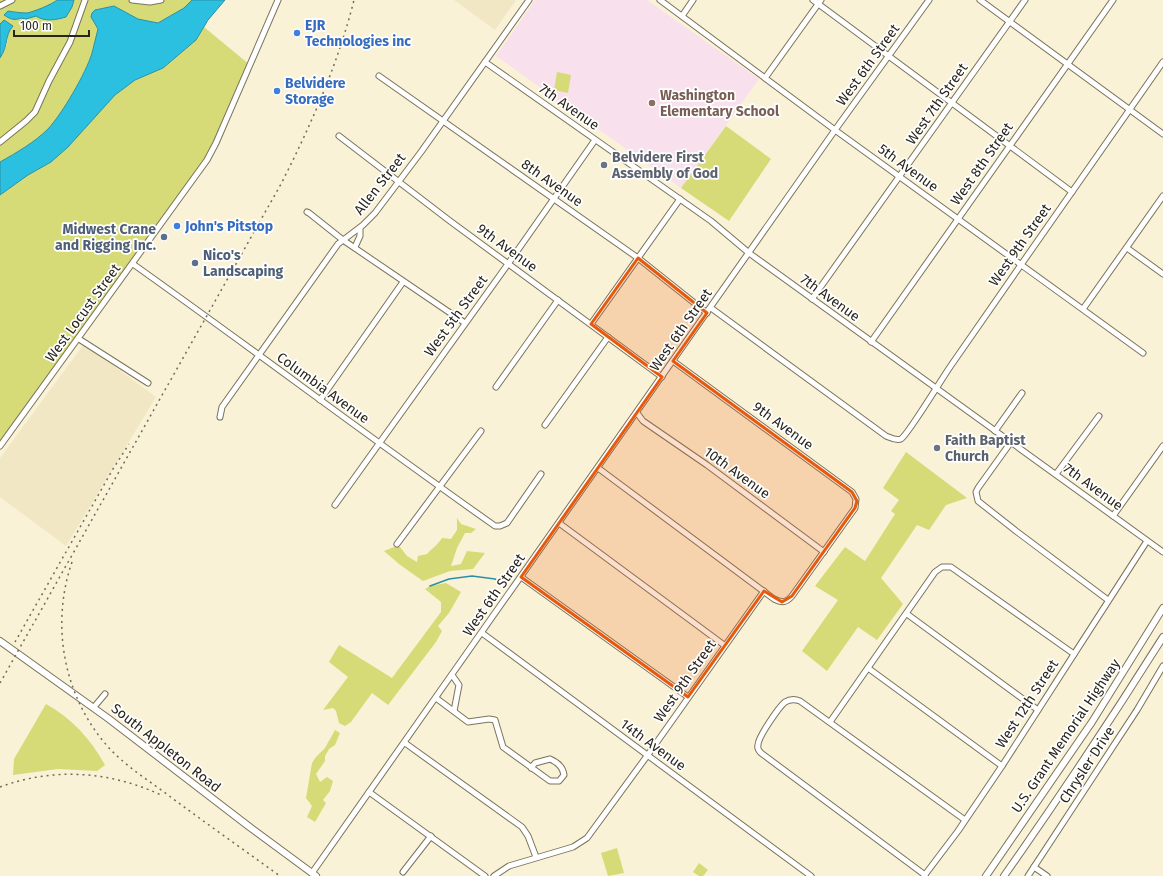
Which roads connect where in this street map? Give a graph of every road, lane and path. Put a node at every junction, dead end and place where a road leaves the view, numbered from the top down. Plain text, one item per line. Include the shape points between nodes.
1 (12, 0) edge
2 (85, 0) edge
3 (132, 0) edge
4 (161, 0) edge
5 (278, 0) edge
6 (529, 0) edge
7 (660, 0) edge
8 (693, 0) edge
9 (813, 0) edge
10 (929, 0) edge
11 (980, 0) edge
12 (1025, 0) edge
13 (1113, 0) edge
14 (820, 2) edge
15 (0, 6) edge
16 (682, 16) junction
17 (1010, 22) junction
18 (889, 56) junction
19 (485, 62) junction
20 (1163, 62) edge
21 (1068, 64) junction
22 (379, 76) dead end
23 (765, 78) junction
24 (952, 103) junction
25 (1130, 109) junction
26 (443, 121) junction
27 (835, 130) junction
28 (1163, 134) edge
29 (339, 136) dead end
30 (595, 140) junction
31 (0, 142) edge
32 (1010, 146) junction
33 (900, 177) junction
34 (398, 182) junction
35 (1072, 192) junction
36 (1163, 196) edge
37 (554, 199) junction
38 (680, 199) junction
39 (307, 212) dead end
40 (958, 219) junction
41 (360, 228) junction
42 (343, 240) junction
43 (355, 247) junction
44 (1127, 248) junction
45 (749, 253) junction
46 (638, 258) junction
47 (133, 264) junction
48 (508, 264) junction
49 (1020, 264) junction
50 (1163, 274) edge
51 (403, 282) junction
52 (558, 300) junction
53 (812, 300) junction
54 (711, 308) junction
55 (1083, 309) junction
56 (707, 313) junction
57 (465, 323) junction
58 (591, 324) junction
59 (608, 337) junction
60 (79, 339) junction
61 (871, 342) junction
62 (1143, 353) dead end
63 (258, 356) junction
64 (673, 361) junction
65 (662, 377) junction
66 (148, 382) dead end
67 (496, 387) dead end
68 (936, 388) junction
69 (1022, 393) dead end
70 (320, 400) junction
71 (637, 413) junction
72 (1099, 416) dead end
73 (220, 417) dead end
74 (545, 425) dead end
75 (480, 431) dead end
76 (995, 431) junction
77 (1011, 442) junction
78 (380, 444) junction
79 (0, 446) edge
80 (1163, 446) edge
81 (598, 468) junction
82 (541, 474) dead end
83 (1056, 474) junction
84 (440, 487) junction
85 (334, 505) dead end
86 (1113, 516) junction
87 (559, 524) junction
88 (1147, 541) junction
89 (397, 544) dead end
90 (824, 552) junction
91 (1163, 552) edge
92 (522, 577) junction
93 (764, 591) junction
94 (1108, 600) junction
95 (1163, 608) edge
96 (907, 614) junction
97 (482, 633) junction
98 (1163, 637) edge
99 (0, 640) edge
100 (724, 646) junction
101 (1074, 654) junction
102 (1163, 666) edge
103 (868, 668) junction
104 (452, 675) junction
105 (105, 694) dead end
106 (688, 697) junction
107 (436, 698) junction
108 (94, 707) junction
109 (1038, 710) junction
110 (454, 711) junction
111 (830, 722) junction
112 (405, 743) junction
113 (647, 756) junction
114 (1002, 766) junction
115 (532, 768) junction
116 (369, 792) junction
117 (965, 820) junction
118 (431, 836) junction
119 (536, 857) junction
120 (1034, 867) junction
121 (403, 872) dead end
122 (314, 874) edge
123 (924, 875) edge
124 (485, 876) edge
125 (494, 876) edge
126 (811, 876) edge
127 (986, 876) edge
128 (1004, 876) edge
129 (1028, 876) edge
130 (1047, 876) edge

1 - 15 street
2 - 31 street via 70,42 37,108 26,121
3 - 4 street
5 - 47 street, West Locust Street via 207,160
6 - 19 street, Allen Street
7 - 16 street, 5th Avenue
8 - 16 street
9 - 14 street
10 - 18 street, West 6th Street
11 - 17 street
12 - 17 street, West 7th Street
13 - 21 street, West 8th Street
14 - 18 street
14 - 23 street
16 - 23 street, 5th Avenue
17 - 21 street
17 - 24 street, West 7th Street
18 - 24 street
18 - 27 street, West 6th Street
19 - 26 street, Allen Street
19 - 30 street, 7th Avenue
20 - 25 street, West 9th Street
21 - 25 street
21 - 32 street, West 8th Street
22 - 26 street, 8th Avenue
23 - 27 street, 5th Avenue
24 - 32 street
24 - 33 street, West 7th Street
25 - 28 street
25 - 35 street, West 9th Street
26 - 34 street, Allen Street
26 - 37 street, 8th Avenue
27 - 33 street, 5th Avenue
27 - 45 street, West 6th Street
29 - 34 street, 9th Avenue
30 - 37 street, West 5th Street
30 - 38 street, 7th Avenue
32 - 35 street
32 - 40 street, West 8th Street
33 - 40 street, 5th Avenue
33 - 53 street, West 7th Street
34 - 41 street, Allen Street via 375,213
34 - 48 street, 9th Avenue
35 - 49 street, West 9th Street
36 - 44 street
37 - 46 street, 8th Avenue
37 - 48 street, West 5th Street
38 - 45 street, 7th Avenue
38 - 46 street
39 - 42 street
40 - 49 street, 5th Avenue
40 - 61 street, West 8th Street
41 - 42 street, Allen Street
41 - 43 street via 360,236
42 - 43 street
42 - 63 street, Allen Street
43 - 51 street
44 - 50 street
44 - 55 street
45 - 53 street, 7th Avenue
45 - 54 street, West 6th Street
46 - 56 street, 8th Avenue
46 - 58 street
47 - 60 street, West Locust Street
47 - 63 street, Columbia Avenue
48 - 52 street, 9th Avenue
48 - 57 street, West 5th Street
49 - 55 street, 5th Avenue
49 - 68 street, West 9th Street
51 - 57 street
51 - 70 street
52 - 58 street, 9th Avenue
52 - 67 street
53 - 61 street, 7th Avenue
54 - 56 street, West 6th Street
54 - 68 street, West 9th Street via 886,436 896,440 901,439
55 - 62 street, 5th Avenue
56 - 64 street, West 6th Street
57 - 78 street, West 5th Street
58 - 59 street, 9th Avenue
59 - 65 street, 9th Avenue
59 - 74 street
60 - 66 street
60 - 79 street, West Locust Street
61 - 68 street, 7th Avenue
63 - 70 street, Columbia Avenue
63 - 73 street, Allen Street via 222,407
64 - 65 street, West 6th Street
64 - 90 street, 9th Avenue via 852,492 856,499 855,508
65 - 71 street, West 6th Street
68 - 76 street, 7th Avenue
69 - 76 street
70 - 78 street, Columbia Avenue
71 - 81 street, West 6th Street
71 - 90 street, 10th Avenue via 643,421
72 - 83 street
75 - 84 street
76 - 77 street, 7th Avenue
77 - 83 street, 7th Avenue
77 - 94 street via 978,488 978,501
78 - 84 street, Columbia Avenue
78 - 85 street, West 5th Street
80 - 86 street
81 - 87 street, West 6th Street
81 - 93 street
82 - 84 street, Columbia Avenue via 507,523 500,526 495,526
83 - 86 street, 7th Avenue
84 - 89 street
86 - 88 street, 7th Avenue
87 - 92 street, West 6th Street
87 - 100 street
88 - 91 street, 7th Avenue
88 - 94 street, West 12th Street
90 - 93 street via 789,600 783,602 774,599
92 - 97 street, West 6th Street
92 - 106 street
93 - 100 street, West 9th Street
94 - 101 street, West 12th Street
95 - 127 main road, U.S. Grant Memorial Highway via 1092,722
96 - 101 street via 935,572 942,567 951,567
96 - 103 street
96 - 109 street
97 - 104 street, West 6th Street
97 - 113 street, 14th Avenue
98 - 128 main road, U.S. Grant Memorial Highway
99 - 108 main road, South Appleton Road
100 - 106 street, West 9th Street
101 - 109 street, West 12th Street
102 - 120 street, Chrysler Drive
103 - 111 street
103 - 114 street
104 - 107 street, West 6th Street
104 - 110 street via 459,685
105 - 108 street
106 - 113 street, West 9th Street
107 - 110 street
107 - 112 street, West 6th Street
108 - 122 main road, South Appleton Road
109 - 114 street, West 12th Street
110 - 115 street via 468,722 495,720 503,747
111 - 117 street
111 - 123 street via 800,701 793,699 785,702 759,740 759,750
112 - 116 street, West 6th Street
112 - 119 street via 522,828
113 - 119 street, West 9th Street via 587,838 573,847
113 - 126 street, 14th Avenue
114 - 117 street, West 12th Street
115 - 115 street via 552,782 559,781 564,775 559,764 550,759 535,763
116 - 118 street
116 - 122 street, West 6th Street
117 - 123 street, West 12th Street
118 - 121 street
118 - 124 street
119 - 125 street, West 9th Street via 509,866
120 - 129 street, Chrysler Drive
120 - 130 street

